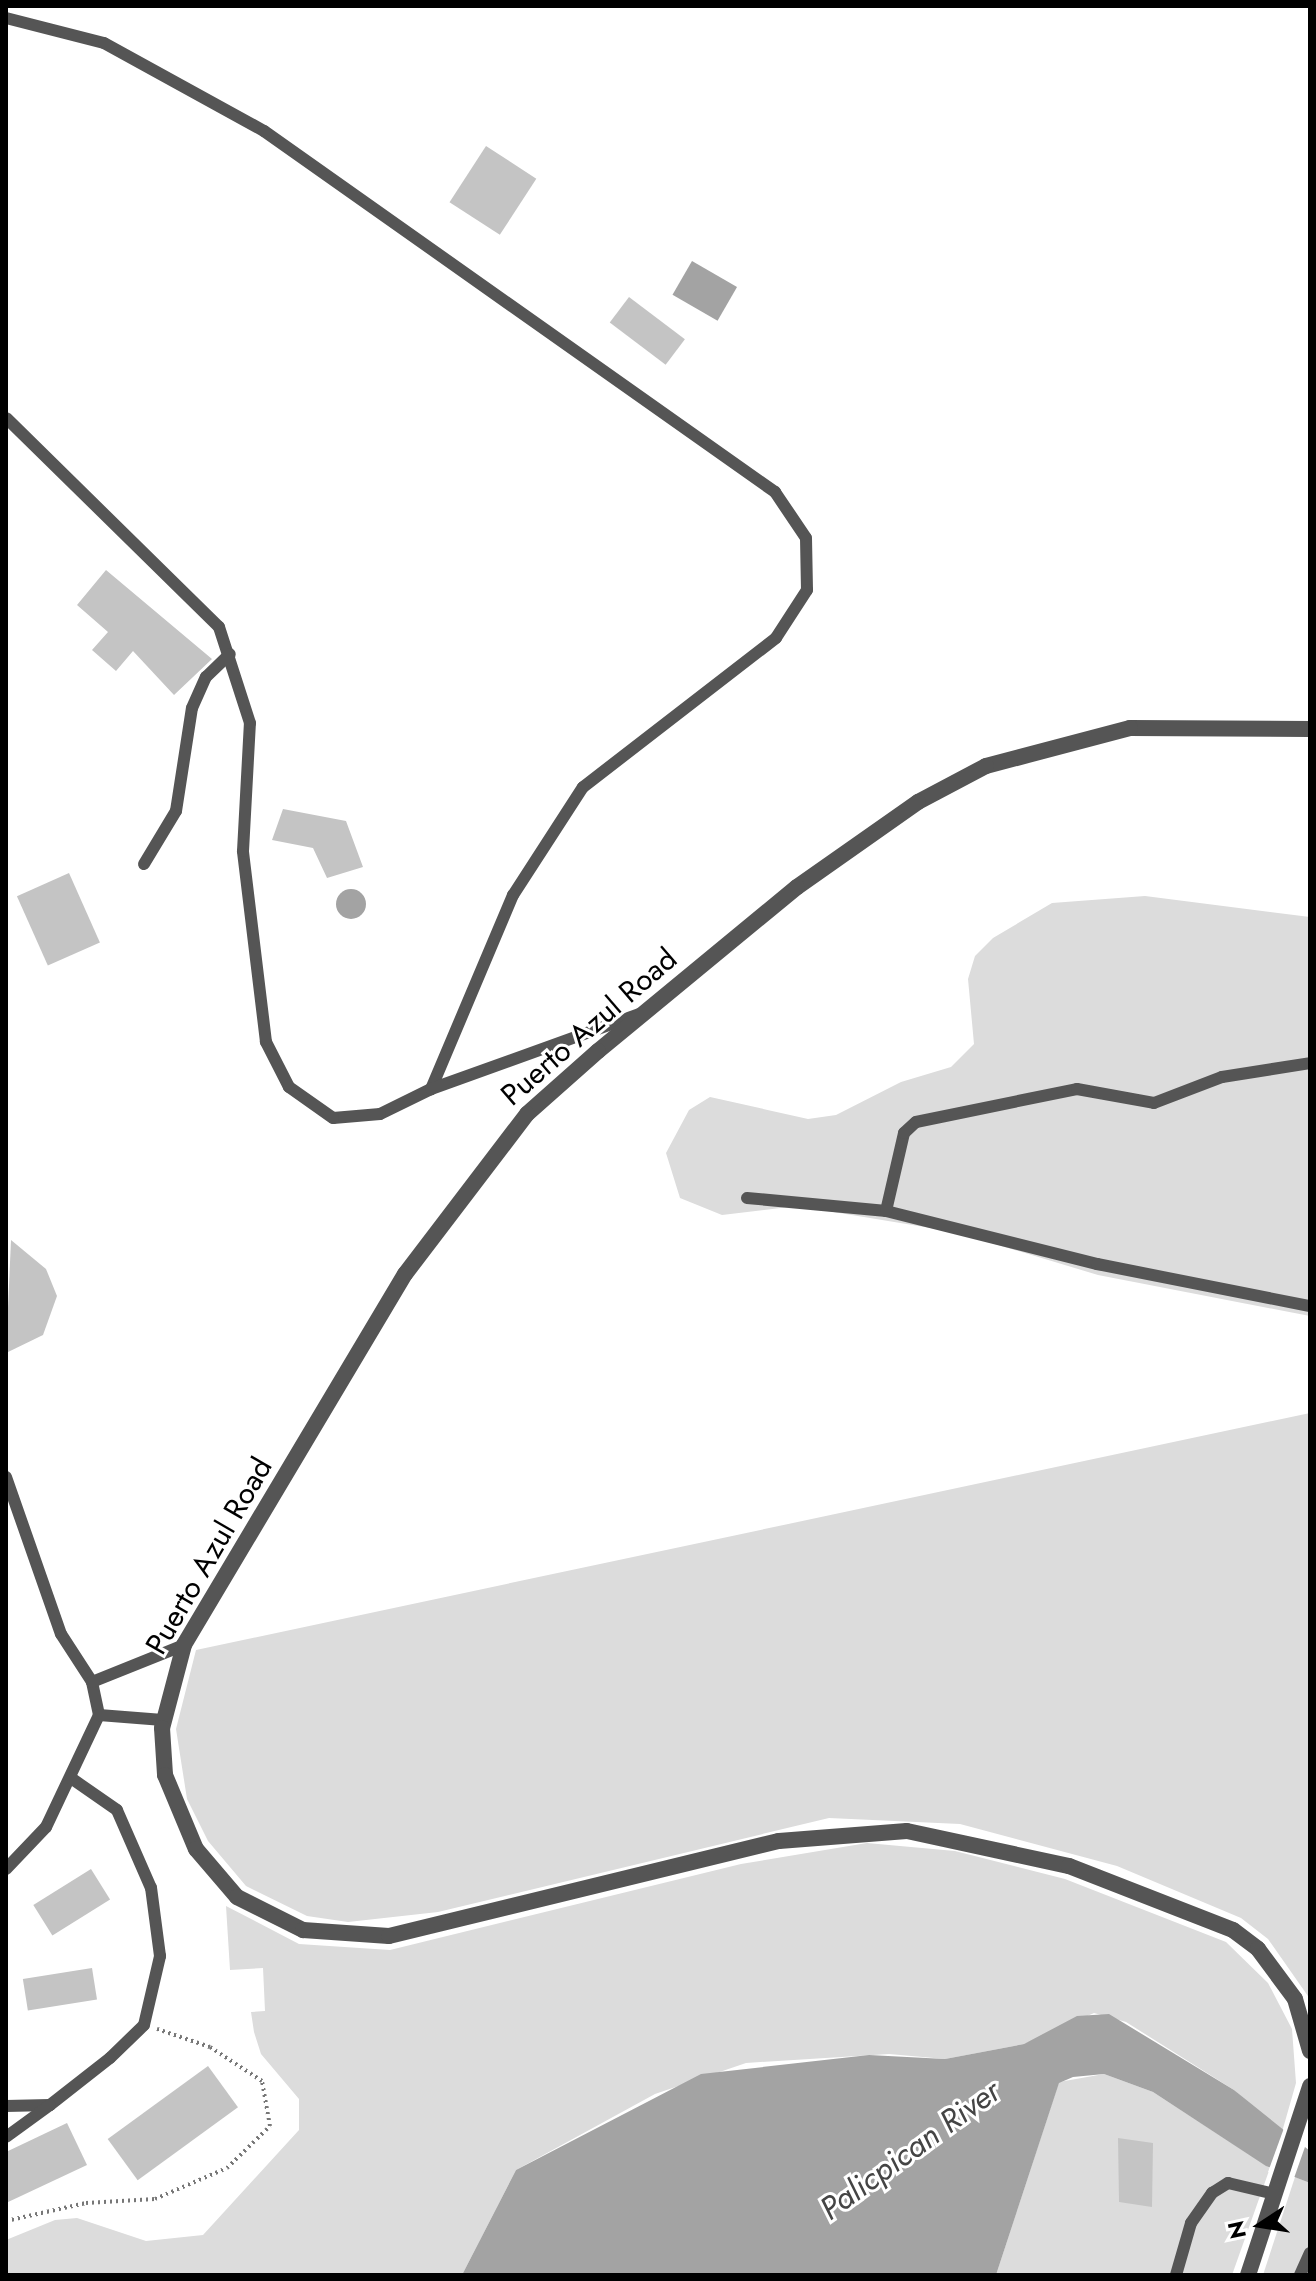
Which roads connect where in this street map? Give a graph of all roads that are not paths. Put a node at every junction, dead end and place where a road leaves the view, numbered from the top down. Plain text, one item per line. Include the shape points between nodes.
1 (6, 18) edge
2 (6, 418) edge
3 (230, 654) junction
4 (1310, 729) edge
5 (144, 864) dead end
6 (648, 1010) junction
7 (1310, 1063) edge
8 (431, 1089) junction
9 (747, 1198) dead end
10 (886, 1211) junction
11 (1310, 1306) edge
12 (6, 1477) edge
13 (184, 1645) junction
14 (92, 1682) junction
15 (99, 1715) junction
16 (163, 1720) junction
17 (71, 1778) junction
18 (6, 1869) edge
19 (1310, 2051) edge
20 (1310, 2086) edge
21 (50, 2105) junction
22 (6, 2106) edge
23 (6, 2137) edge
24 (1276, 2192) junction
25 (1310, 2253) edge
26 (1176, 2275) edge
27 (1248, 2275) edge
28 (1300, 2275) edge

1 - 8 lane via 104,43 264,131 775,492 806,538 807,590 776,638 583,787 513,895
2 - 3 lane via 219,627
3 - 5 lane via 206,677 192,708 176,811
3 - 8 lane via 250,723 243,851 266,1042 289,1087 333,1118 380,1114
4 - 6 street, Puerto Azul Road via 1130,728 986,766 918,802 797,887
6 - 8 lane
6 - 13 street, Puerto Azul Road via 527,1114 462,1195 405,1274
7 - 10 lane via 1222,1077 1154,1103 1077,1089 916,1122 904,1133
9 - 10 lane
10 - 11 lane via 1097,1264
12 - 14 lane via 61,1634
13 - 14 lane
13 - 16 street, Puerto Azul Road
14 - 15 lane
15 - 16 lane
15 - 17 lane
16 - 19 street, Puerto Azul Road via 165,1775 196,1849 237,1897 303,1930 389,1936 779,1841 907,1831 1069,1866 1233,1930 1258,1949 1295,1999
17 - 18 lane via 46,1827
17 - 21 lane via 117,1810 151,1888 160,1956 144,2025
20 - 24 street
21 - 22 lane
21 - 23 lane
24 - 26 lane via 1228,2183 1212,2193 1191,2223
24 - 27 street
25 - 28 lane

